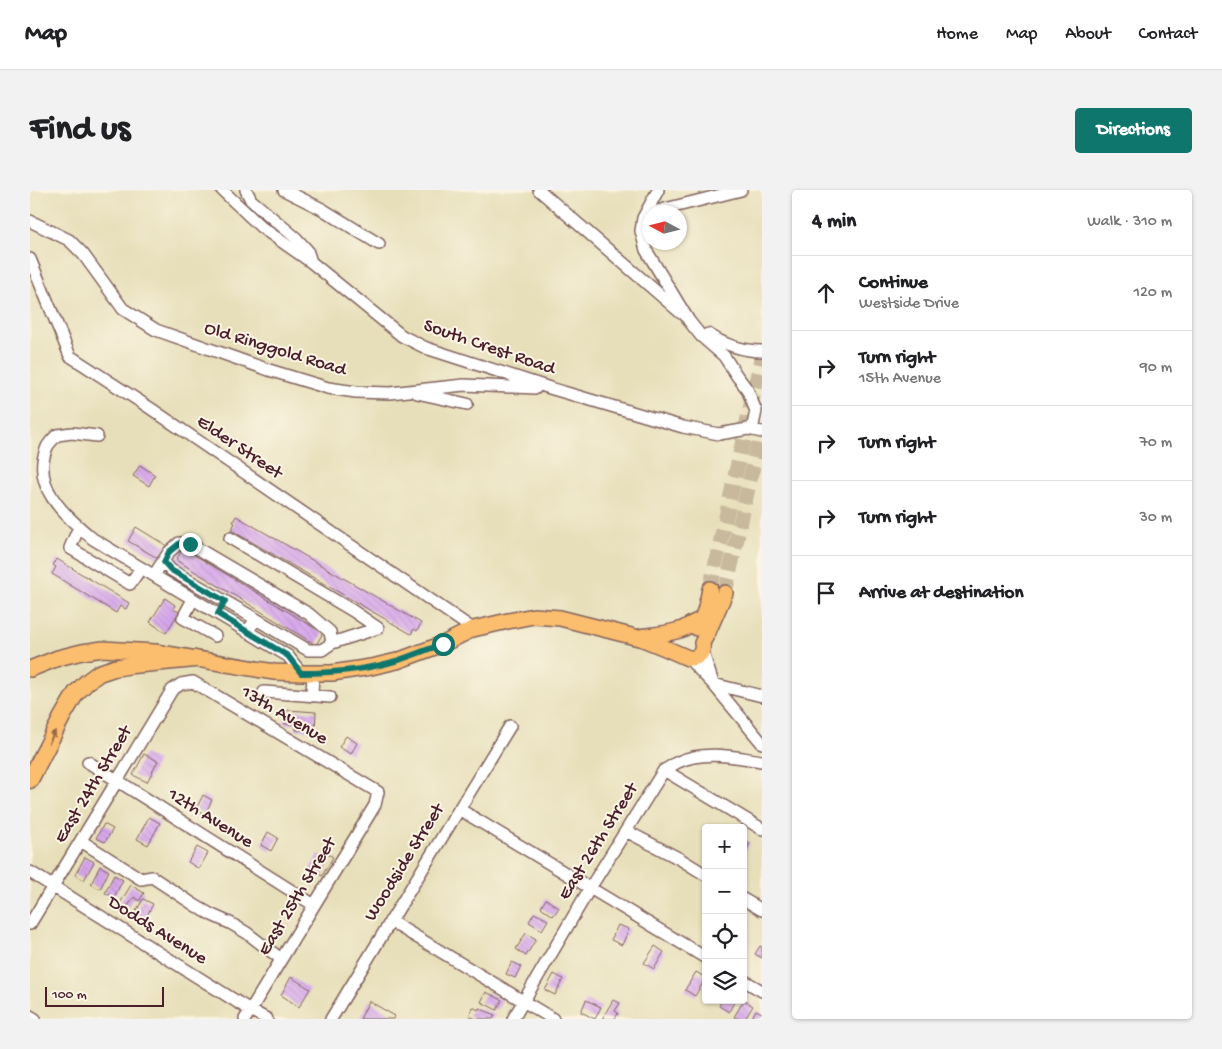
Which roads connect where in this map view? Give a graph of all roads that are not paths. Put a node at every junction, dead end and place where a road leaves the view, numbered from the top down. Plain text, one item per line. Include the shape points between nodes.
1 (222, 190) edge
2 (246, 190) edge
3 (284, 190) edge
4 (539, 190) edge
5 (658, 190) edge
6 (741, 190) edge
7 (653, 205) edge
8 (686, 205) edge
9 (30, 221) edge
10 (30, 231) edge
11 (48, 231) junction
12 (378, 244) dead end
13 (646, 250) edge
14 (30, 259) edge
15 (311, 262) junction
16 (689, 321) junction
17 (762, 351) edge
18 (552, 389) junction
19 (408, 392) junction
20 (467, 404) dead end
21 (757, 431) edge
22 (97, 436) dead end
23 (79, 527) junction
24 (230, 538) dead end
25 (164, 562) junction
26 (141, 568) junction
27 (154, 575) junction
28 (710, 589) tunnel mouth
29 (725, 593) tunnel mouth
30 (194, 599) junction
31 (225, 601) junction
32 (218, 614) junction
33 (256, 619) junction
34 (702, 620) junction
35 (473, 629) junction
36 (247, 632) junction
37 (215, 636) dead end
38 (639, 638) junction
39 (694, 642) junction
40 (332, 643) junction
41 (686, 658) junction
42 (196, 659) junction
43 (30, 669) edge
44 (307, 673) junction
45 (713, 684) junction
46 (172, 690) joint
47 (264, 692) dead end
48 (312, 696) junction
49 (762, 696) edge
50 (330, 697) dead end
51 (510, 726) dead end
52 (762, 743) edge
53 (762, 761) edge
54 (88, 762) dead end
55 (664, 770) junction
56 (30, 780) edge
57 (117, 781) junction
58 (378, 792) joint
59 (459, 810) junction
60 (762, 829) edge
61 (626, 831) junction
62 (81, 841) junction
63 (30, 872) edge
64 (702, 873) edge
65 (52, 886) junction
66 (590, 888) junction
67 (747, 901) edge
68 (314, 905) junction
69 (762, 910) edge
70 (390, 921) junction
71 (30, 924) edge
72 (702, 956) edge
73 (281, 959) junction
74 (747, 982) edge
75 (762, 991) edge
76 (524, 1001) junction
77 (248, 1015) edge
78 (30, 1016) edge
79 (35, 1019) edge
80 (267, 1019) edge
81 (330, 1019) edge
82 (513, 1019) edge
83 (553, 1019) edge

1 - 15 street, South Crest Road via 261,227
2 - 15 street via 251,200 307,250
3 - 12 street
4 - 16 street
5 - 7 street
6 - 8 street
9 - 11 street
10 - 11 street, Old Ringgold Road
11 - 19 street, Old Ringgold Road via 69,240 123,309 156,330 328,388 356,392
13 - 16 street
14 - 35 street, Elder Street via 70,356
15 - 18 street, South Crest Road via 402,336 426,348
16 - 17 street via 717,340 750,351
16 - 21 street via 724,356 748,389 756,411
18 - 19 street, Old Ringgold Road via 464,384
18 - 21 street, South Crest Road via 683,427 719,434 748,429
19 - 20 street
22 - 23 street via 56,435 47,446 42,465 44,483 54,502
23 - 26 street
23 - 26 street via 70,548 130,584
24 - 40 street via 378,628
25 - 27 street
25 - 31 street via 171,570
25 - 40 street via 169,552 180,543 190,544 309,614 330,632
26 - 27 street
27 - 30 street
28 - 34 main road
29 - 39 main road via 708,632
30 - 32 street
30 - 37 street via 183,618
31 - 32 street
31 - 33 street
32 - 36 street
33 - 36 street
33 - 40 street via 308,650 322,650
34 - 38 main road via 669,633
34 - 39 main road
35 - 38 main road via 534,616 560,618
35 - 44 main road via 397,661 352,670
36 - 44 street via 288,656
38 - 39 main road
38 - 41 main road
39 - 41 main road via 680,646
39 - 45 street
41 - 45 street
42 - 43 main road via 155,652 103,649 58,658
42 - 44 main road via 274,672
56 -> 42 highway via 76,693 99,673 132,665
44 - 48 street
45 - 49 street
45 - 52 street
46 - 57 street, East 24th Street
46 - 58 street, 13th Avenue via 181,684 194,682
47 - 48 street
48 - 50 street
51 - 59 street, Woodside Street
53 - 55 street via 714,755 695,757
54 - 57 street, 12th Avenue
55 - 60 street
55 - 61 street, East 26th Street
57 - 62 street, East 24th Street
57 - 68 street, 12th Avenue
58 - 68 street, East 25th Street via 375,805
59 - 66 street
59 - 70 street, Woodside Street
61 - 64 street
61 - 66 street, East 26th Street
62 - 65 street, East 24th Street
62 - 73 street via 141,879 152,877 196,906 230,922
63 - 65 street, Dodds Avenue
65 - 71 street, East 24th Street
65 - 77 street, Dodds Avenue
66 - 72 street
66 - 76 street, East 26th Street
67 - 69 street
68 - 73 street, East 25th Street
70 - 76 street
70 - 81 street, Woodside Street
73 - 77 street, East 25th Street
74 - 75 street
76 - 82 street, East 26th Street
76 - 83 street
77 - 80 street, Dodds Avenue
78 - 79 street

